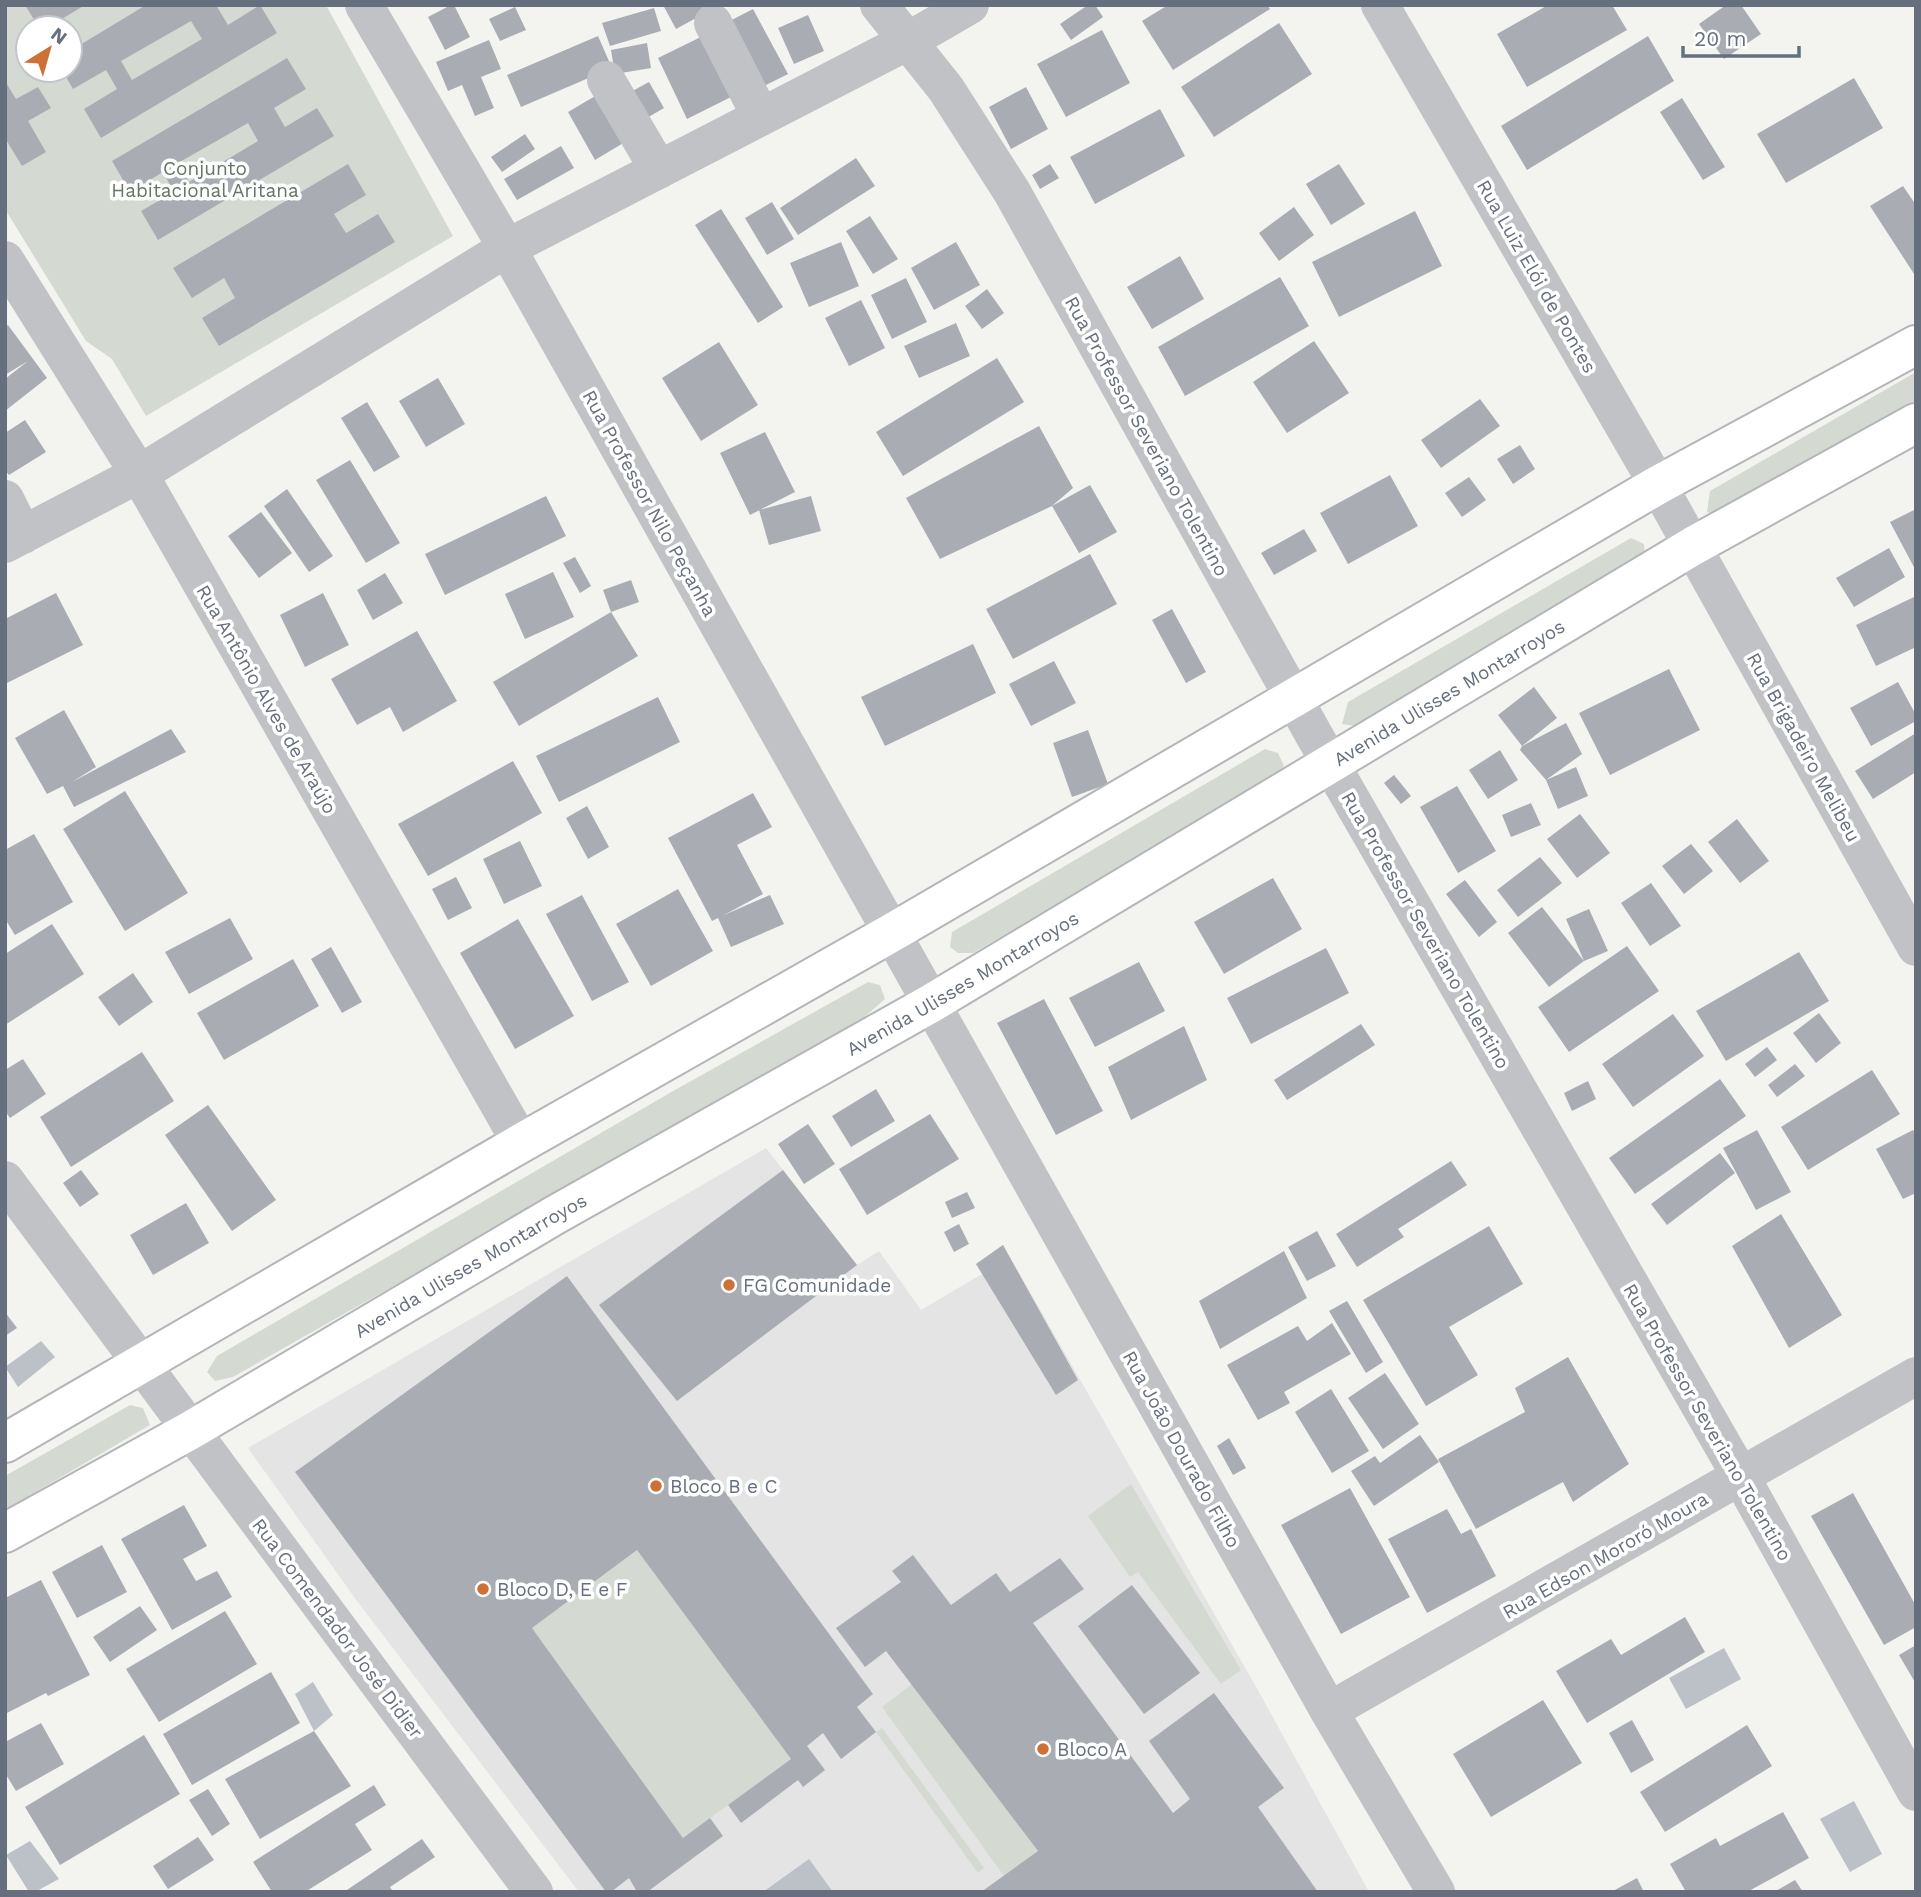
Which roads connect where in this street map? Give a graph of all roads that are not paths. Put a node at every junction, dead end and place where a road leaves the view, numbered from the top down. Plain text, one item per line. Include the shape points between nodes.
1 (364, 5) edge
2 (879, 5) edge
3 (970, 5) edge
4 (1380, 5) edge
5 (713, 23) dead end
6 (908, 41) junction
7 (606, 80) dead end
8 (761, 117) junction
9 (659, 170) junction
10 (506, 248) junction
11 (5, 260) edge
12 (1916, 345) edge
13 (1916, 423) edge
14 (139, 474) junction
15 (1658, 485) junction
16 (5, 499) edge
17 (14, 539) edge
18 (1693, 547) junction
19 (1293, 698) junction
20 (1331, 763) junction
21 (893, 932) junction
22 (1916, 947) edge
23 (930, 1004) junction
24 (521, 1143) junction
25 (5, 1180) edge
26 (143, 1364) junction
27 (1916, 1376) edge
28 (191, 1430) junction
29 (5, 1443) edge
30 (1741, 1477) junction
31 (5, 1533) edge
32 (1329, 1711) junction
33 (1916, 1792) edge
34 (534, 1892) edge
35 (1436, 1892) edge

1 - 10 street, Rua Professor Nilo Peçanha
2 - 6 street, Rua Professor Severiano Tolentino
3 - 6 street
4 - 15 street, Rua Luiz Elói de Pontes
5 - 8 street
6 - 8 street
6 - 19 street, Rua Professor Severiano Tolentino via 946,89 1012,192
7 - 9 street
8 - 9 street
9 - 10 street
10 - 14 street
10 - 21 street, Rua Professor Nilo Peçanha
11 - 14 street, Rua Antônio Alves de Araújo
12 - 15 main road
13 - 18 main road, Avenida Ulisses Montarroyos
14 - 17 street
14 - 24 street, Rua Antônio Alves de Araújo
15 - 18 street, Rua Luiz Elói de Pontes
15 - 19 main road
16 - 17 street
18 - 20 main road, Avenida Ulisses Montarroyos
18 - 22 street, Rua Brigadeiro Melibeu
19 - 20 street, Rua Professor Severiano Tolentino
19 - 21 main road
20 - 23 main road, Avenida Ulisses Montarroyos
20 - 30 street, Rua Professor Severiano Tolentino
21 - 23 street, Rua Professor Nilo Peçanha
21 - 24 main road
23 - 28 main road, Avenida Ulisses Montarroyos via 555,1215
23 - 32 street, Rua João Dourado Filho
24 - 26 main road
25 - 26 street, Rua Comendador José Didier
26 - 28 street, Rua Comendador José Didier
26 - 29 main road
27 - 30 street, Rua Edson Mororó Moura
28 - 31 main road, Avenida Ulisses Montarroyos
28 - 34 street, Rua Comendador José Didier
30 - 32 street, Rua Edson Mororó Moura
30 - 33 street, Rua Professor Severiano Tolentino
32 - 35 street, Rua João Dourado Filho

